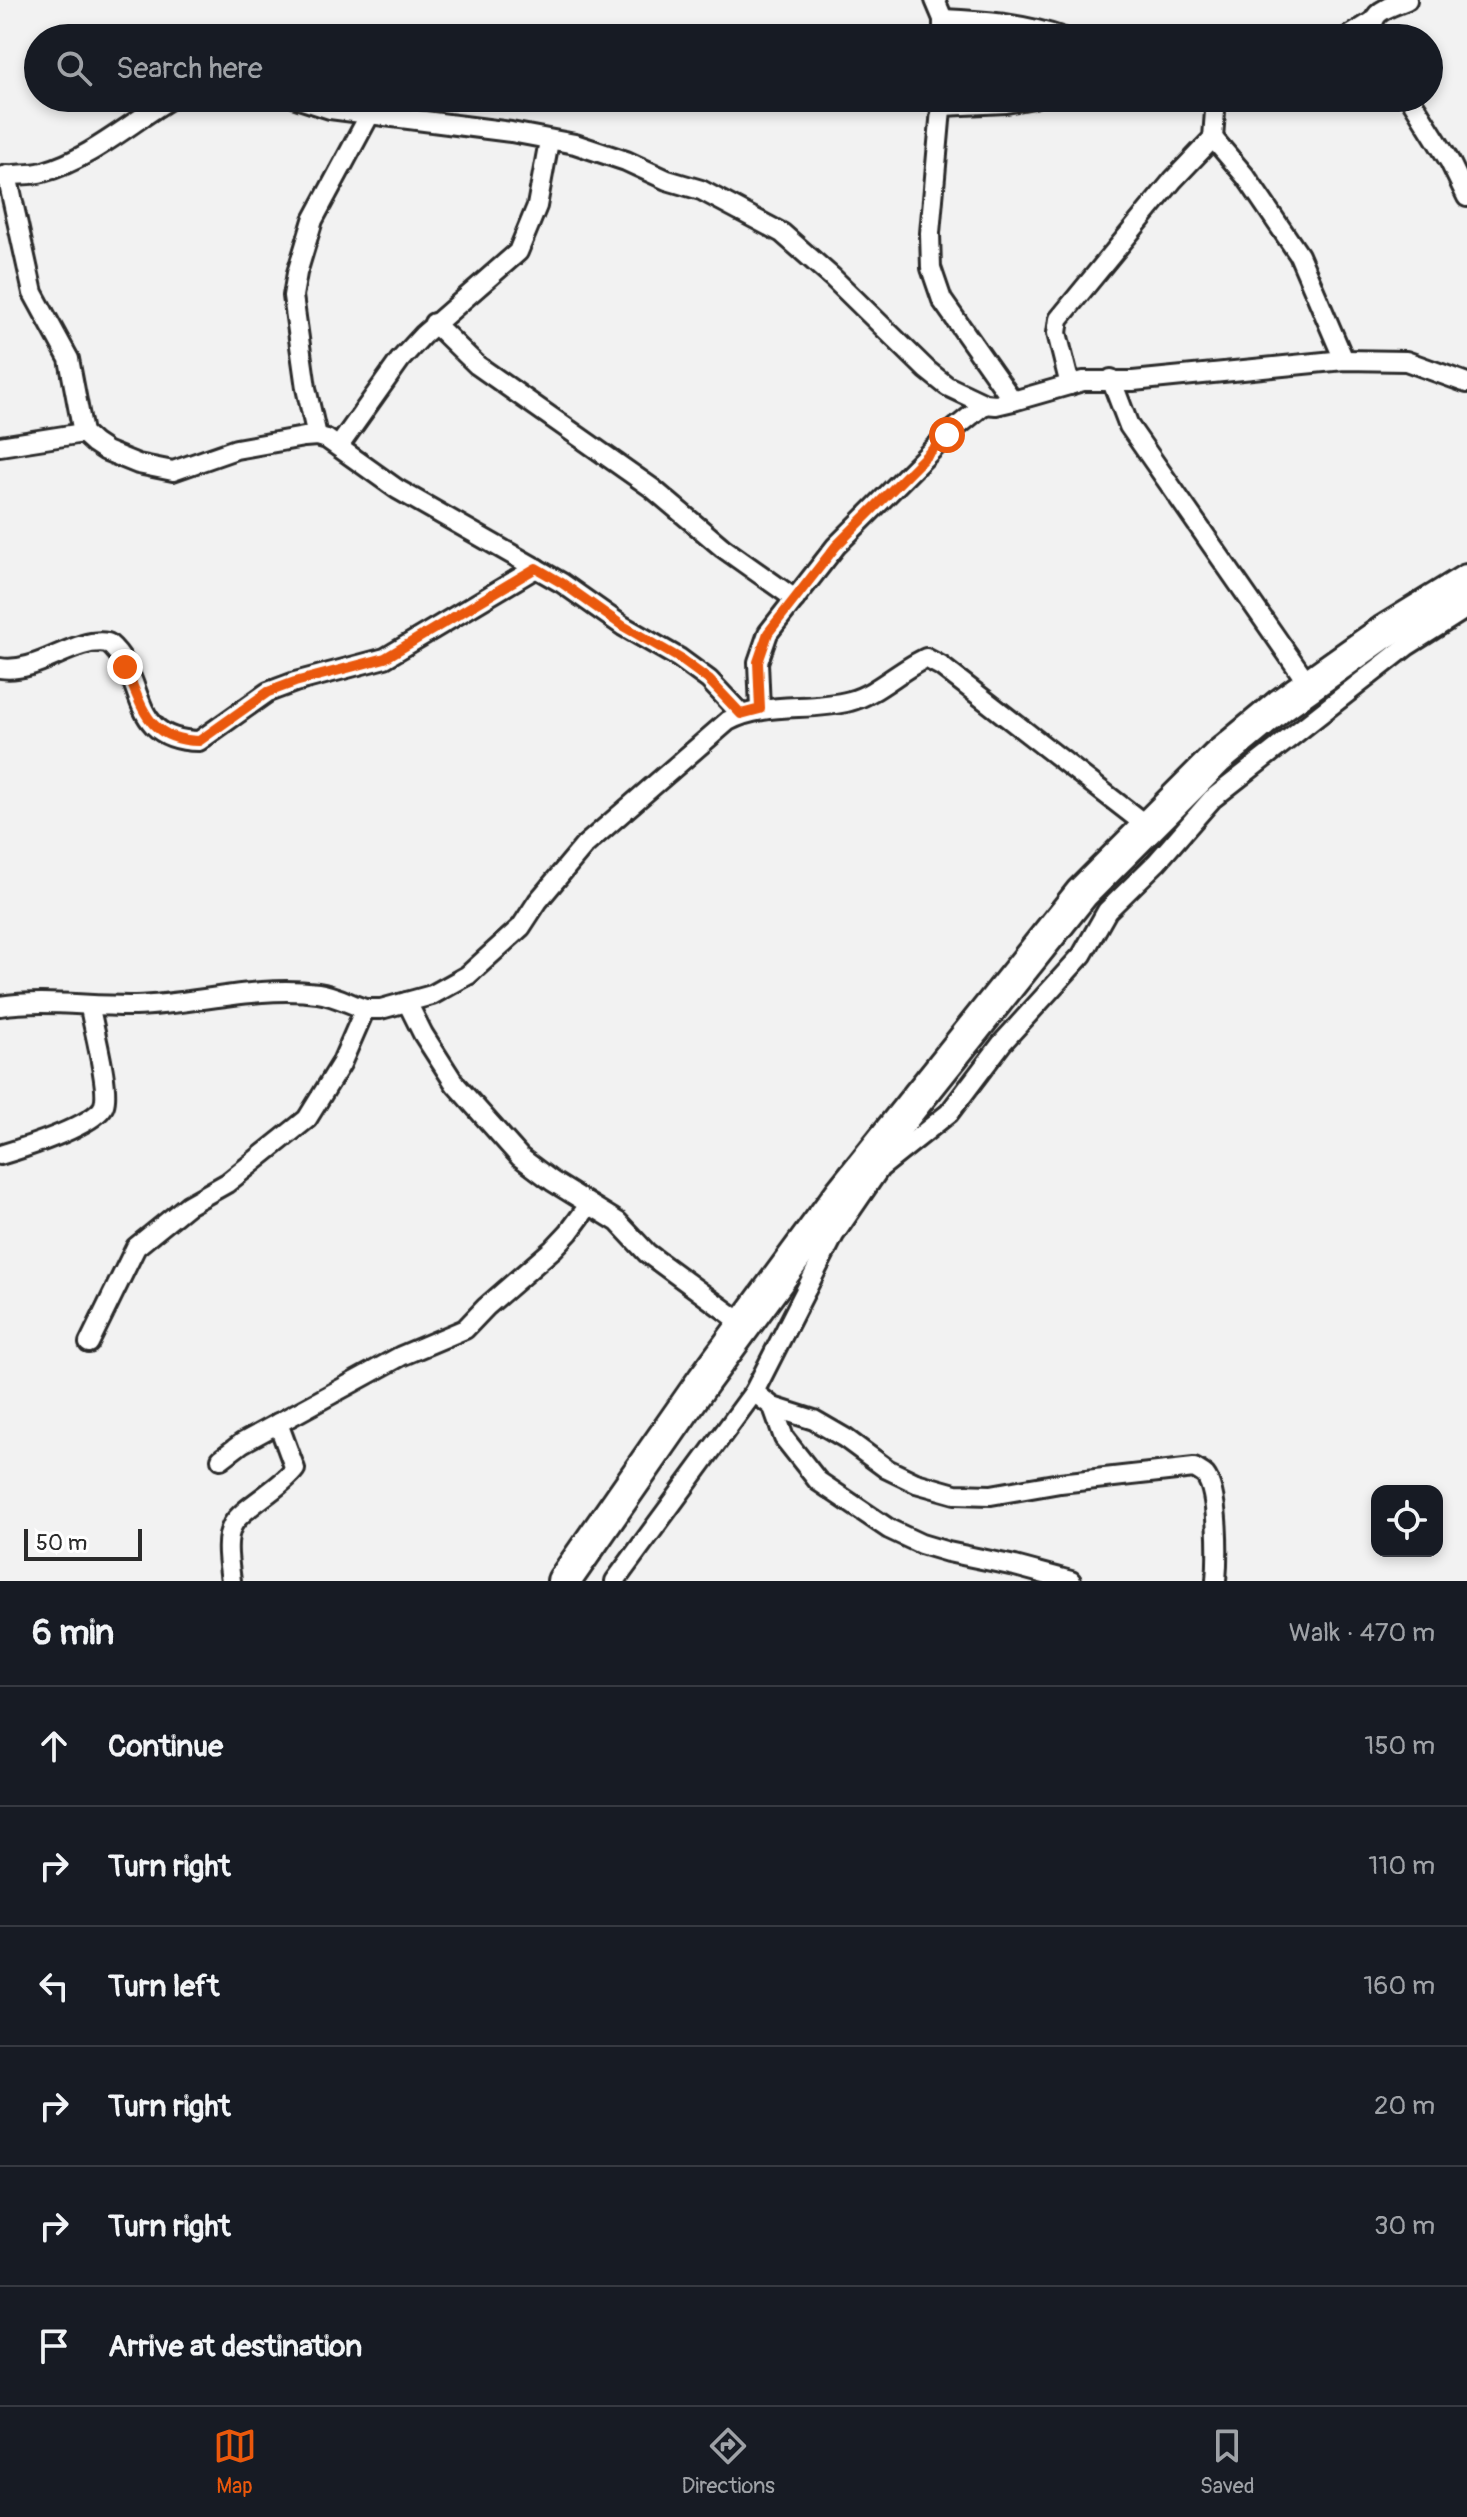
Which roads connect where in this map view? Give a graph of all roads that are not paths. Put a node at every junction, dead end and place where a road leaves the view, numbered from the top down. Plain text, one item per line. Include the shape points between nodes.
1 (935, 0) edge
2 (1407, 0) edge
3 (942, 24) edge
4 (977, 24) edge
5 (1012, 24) edge
6 (1374, 24) edge
7 (148, 112) edge
8 (354, 112) edge
9 (941, 112) edge
10 (1215, 112) edge
11 (1419, 112) edge
12 (370, 114) junction
13 (1213, 138) junction
14 (549, 141) junction
15 (3, 176) edge
16 (1467, 197) edge
17 (434, 323) junction
18 (1344, 360) junction
19 (1111, 379) junction
20 (1467, 383) edge
21 (1070, 385) junction
22 (1013, 401) junction
23 (985, 404) junction
24 (83, 433) junction
25 (317, 436) junction
26 (0, 446) edge
27 (339, 446) junction
28 (536, 568) junction
29 (1467, 581) edge
30 (795, 599) junction
31 (1467, 608) edge
32 (0, 668) edge
33 (1309, 685) junction
34 (760, 709) junction
35 (741, 714) junction
36 (1147, 826) junction
37 (407, 1002) junction
38 (0, 1006) edge
39 (90, 1007) junction
40 (365, 1009) junction
41 (0, 1155) edge
42 (589, 1205) junction
43 (745, 1325) junction
44 (89, 1343) dead end
45 (754, 1392) junction
46 (773, 1407) junction
47 (278, 1423) junction
48 (221, 1459) dead end
49 (231, 1581) edge
50 (564, 1581) edge
51 (615, 1581) edge
52 (1071, 1581) edge
53 (1216, 1581) edge

1 - 3 street
2 - 6 street via 1377,13
4 - 5 street
7 - 15 street via 92,151 43,172
8 - 12 street
9 - 22 street via 931,268 942,300
10 - 13 street
11 - 16 street
12 - 14 street
12 - 25 street via 313,220 293,296
13 - 18 street via 1299,255
13 - 21 street via 1059,319 1057,333
14 - 17 street via 537,206 518,252
14 - 23 street via 575,144 701,190 782,233 927,370
15 - 24 street via 26,270 41,311 69,359
17 - 27 street via 400,360
17 - 30 street via 477,365 652,488
18 - 19 street
18 - 20 street via 1406,361
19 - 21 street
19 - 33 street via 1129,426
21 - 22 street
22 - 23 street
23 - 30 street via 836,546
24 - 25 street via 106,451 173,471 236,449
24 - 26 street
25 - 27 street
27 - 28 street via 397,489
28 - 32 street via 385,658 268,692 199,741 165,734 151,724 108,643 25,668
28 - 35 street via 679,658
29 - 33 highway
30 - 34 street via 762,647
31 - 45 street via 1407,646 1212,799 1107,911 1082,955 1002,1043 949,1113 880,1168 834,1235
33 - 36 highway via 1217,758
34 - 35 street
34 - 36 street via 854,701 926,658
35 - 37 street via 585,845 521,927 468,975
36 - 43 highway via 1082,893 1002,991
37 - 40 street
37 - 42 street via 449,1076 520,1157
38 - 39 street via 33,1002
39 - 40 street via 160,1005 274,990 322,993
39 - 41 street via 104,1087 101,1112 49,1139
40 - 44 street via 341,1064 307,1119 136,1247
42 - 43 street via 618,1222 647,1253
42 - 47 street via 553,1249 465,1329 401,1356
43 - 50 highway
45 - 46 street
45 - 51 street
46 - 52 street via 784,1438 818,1481 889,1529 948,1552
46 - 53 street via 814,1420 916,1483 955,1494 991,1495 1194,1468 1205,1474 1212,1490
47 - 48 street
47 - 49 street via 295,1469 234,1522 228,1554

